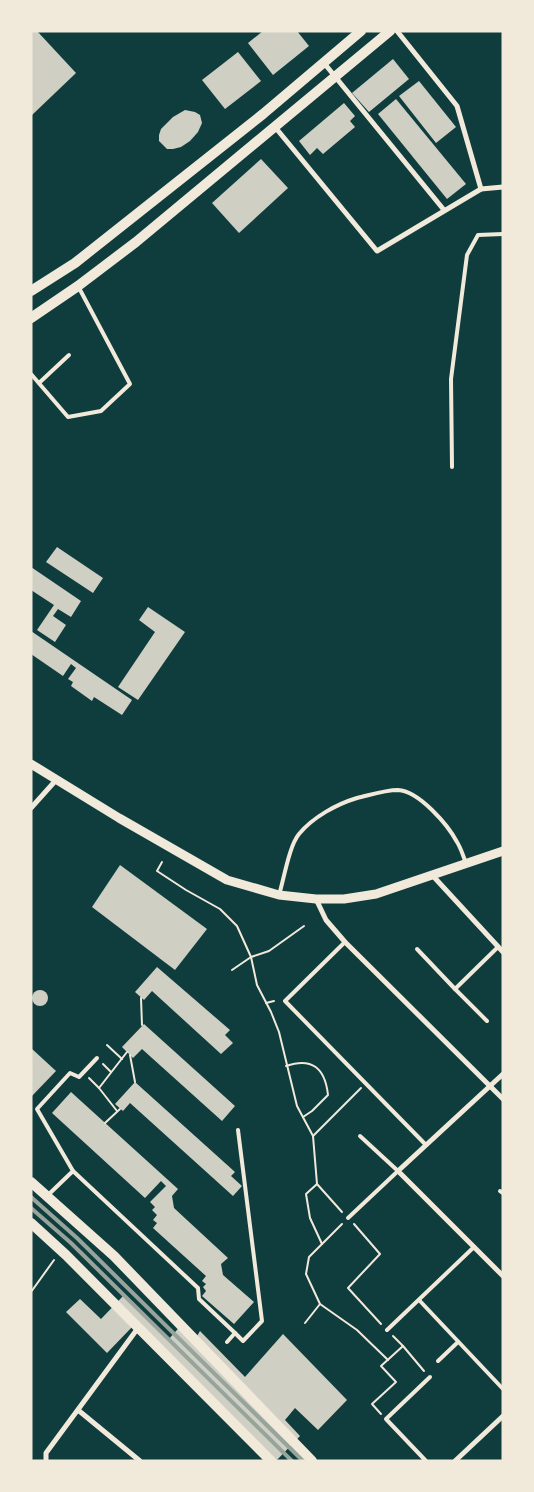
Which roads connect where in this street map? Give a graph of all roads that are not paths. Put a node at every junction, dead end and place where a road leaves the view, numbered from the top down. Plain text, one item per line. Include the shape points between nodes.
1 (361, 31) edge
2 (390, 31) edge
3 (397, 31) edge
4 (324, 63) junction
5 (336, 77) junction
6 (275, 126) junction
7 (503, 187) edge
8 (481, 189) junction
9 (444, 210) junction
10 (503, 234) edge
11 (78, 286) junction
12 (31, 292) edge
13 (31, 318) edge
14 (69, 355) dead end
15 (31, 374) edge
16 (39, 383) junction
17 (452, 467) dead end
18 (31, 764) edge
19 (56, 779) junction
20 (31, 808) edge
21 (503, 851) edge
22 (466, 863) junction
23 (433, 876) junction
24 (279, 895) junction
25 (316, 899) junction
26 (345, 942) junction
27 (498, 947) junction
28 (417, 949) dead end
29 (503, 952) edge
30 (455, 989) junction
31 (487, 1022) dead end
32 (97, 1058) road end
33 (503, 1074) edge
34 (490, 1085) junction
35 (503, 1099) edge
36 (238, 1130) dead end
37 (360, 1136) dead end
38 (426, 1145) junction
39 (398, 1170) junction
40 (73, 1171) junction
41 (31, 1182) edge
42 (48, 1195) junction
43 (348, 1218) road end
44 (31, 1223) edge
45 (474, 1247) junction
46 (503, 1276) edge
47 (419, 1300) junction
48 (138, 1328) junction
49 (387, 1330) road end
50 (235, 1333) junction
51 (227, 1342) dead end
52 (458, 1342) junction
53 (438, 1361) dead end
54 (430, 1377) road end
55 (503, 1389) edge
56 (78, 1410) junction
57 (503, 1416) edge
58 (46, 1461) edge
59 (140, 1461) edge
60 (272, 1461) edge
61 (312, 1461) edge
62 (426, 1461) edge
63 (455, 1461) edge

1 - 4 main road
2 - 5 main road
3 - 8 street via 457,106
4 - 5 street
4 - 12 main road via 75,263
5 - 6 main road
5 - 9 street
6 - 9 street via 377,252
6 - 11 main road
7 - 8 street
8 - 9 street
10 - 17 lane via 478,235 467,255 451,379
11 - 13 main road
11 - 16 lane via 130,384 101,411 68,417
14 - 16 lane
15 - 16 lane
18 - 19 street
19 - 20 street
19 - 24 street via 227,880
21 - 22 street
22 - 23 street
22 - 24 lane via 447,827 421,801 399,790 378,793 347,801 313,820 298,835
23 - 25 street via 376,894
23 - 27 street
24 - 25 street
25 - 26 street via 326,920
26 - 34 street
26 - 38 lane via 285,1001
27 - 29 street
27 - 30 lane
28 - 30 lane
30 - 31 lane
32 - 40 lane via 79,1077 70,1073 37,1109
33 - 34 street
34 - 35 street
34 - 38 street
36 - 50 lane via 262,1322 243,1341
37 - 39 lane
38 - 39 street
39 - 43 lane
39 - 45 street
40 - 42 lane
40 - 50 lane via 198,1288 199,1299
41 - 42 main road
42 - 61 main road via 114,1256
44 - 48 main road
45 - 46 street
45 - 47 lane
47 - 49 lane
47 - 52 lane
48 - 56 street
48 - 60 main road
50 - 51 lane
52 - 53 lane
52 - 55 lane
54 - 62 lane via 386,1419
56 - 58 street via 46,1453
56 - 59 street
57 - 63 street

